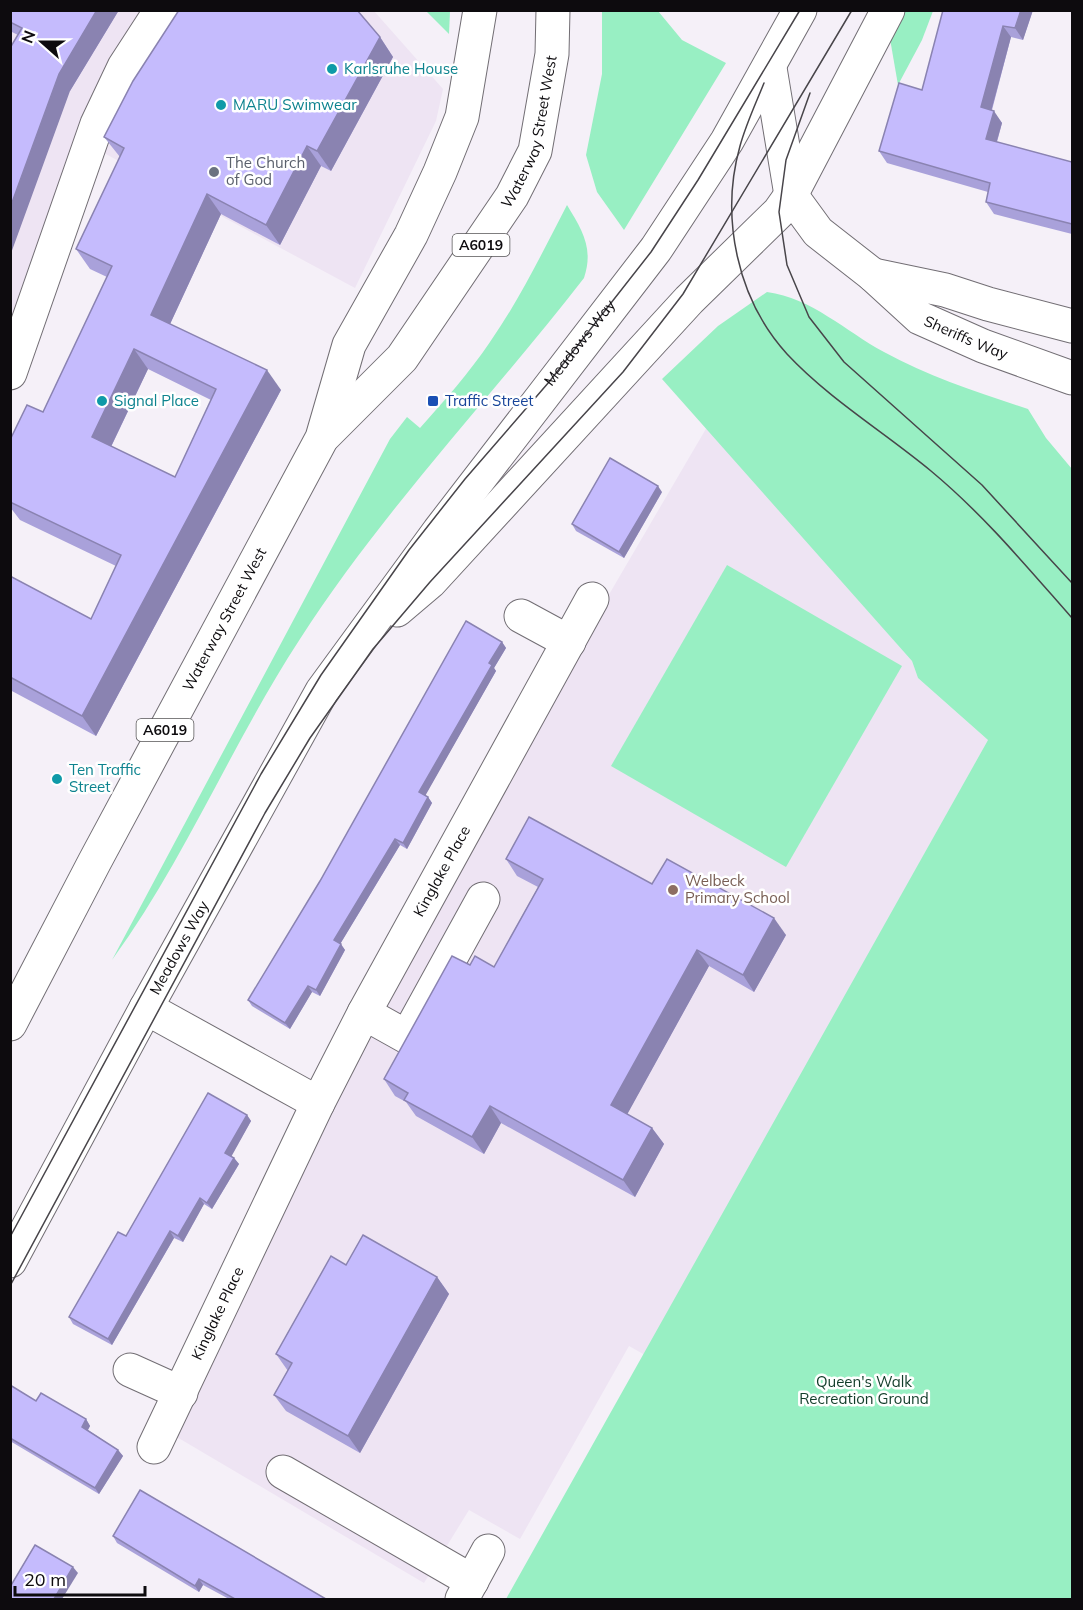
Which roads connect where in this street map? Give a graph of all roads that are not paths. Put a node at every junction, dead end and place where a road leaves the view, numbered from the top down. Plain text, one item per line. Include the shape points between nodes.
1 (161, 10) edge
2 (480, 10) edge
3 (553, 10) edge
4 (800, 10) edge
5 (888, 10) edge
6 (770, 68) junction
7 (791, 195) junction
8 (873, 275) junction
9 (1072, 326) edge
10 (10, 373) edge
11 (1072, 378) edge
12 (322, 438) junction
13 (592, 599) dead end
14 (521, 616) dead end
15 (358, 642) junction
16 (569, 642) junction
17 (483, 899) dead end
18 (146, 1008) junction
19 (364, 1013) junction
20 (10, 1024) edge
21 (318, 1103) junction
22 (10, 1261) edge
23 (130, 1370) dead end
24 (180, 1393) junction
25 (154, 1447) dead end
26 (283, 1472) dead end
27 (488, 1551) dead end
28 (467, 1590) edge

1 - 10 street via 124,68 97,124
2 - 12 street, Waterway Street West / A6019 via 462,117 411,235 350,345
3 - 12 street, Waterway Street West / A6019 via 552,54 535,151 512,196 402,358
4 - 6 street, Meadows Way
5 - 7 street, Meadows Way
6 - 7 street
6 - 15 street, Meadows Way via 704,179 656,249
7 - 8 street, Sheriffs Way via 818,232
7 - 15 street, Meadows Way via 755,239 689,300 430,582
8 - 9 street, Sheriffs Way via 945,290
8 - 11 street, Sheriffs Way via 920,318
12 - 20 street, Waterway Street West / A6019
13 - 16 street, Kinglake Place
14 - 16 street
15 - 18 street, Meadows Way via 322,691
16 - 19 street, Kinglake Place
17 - 19 street via 407,1037
18 - 21 street
18 - 22 street, Meadows Way
19 - 21 street, Kinglake Place
21 - 24 street, Kinglake Place
23 - 24 street
24 - 25 street, Kinglake Place
26 - 28 street
27 - 28 street

